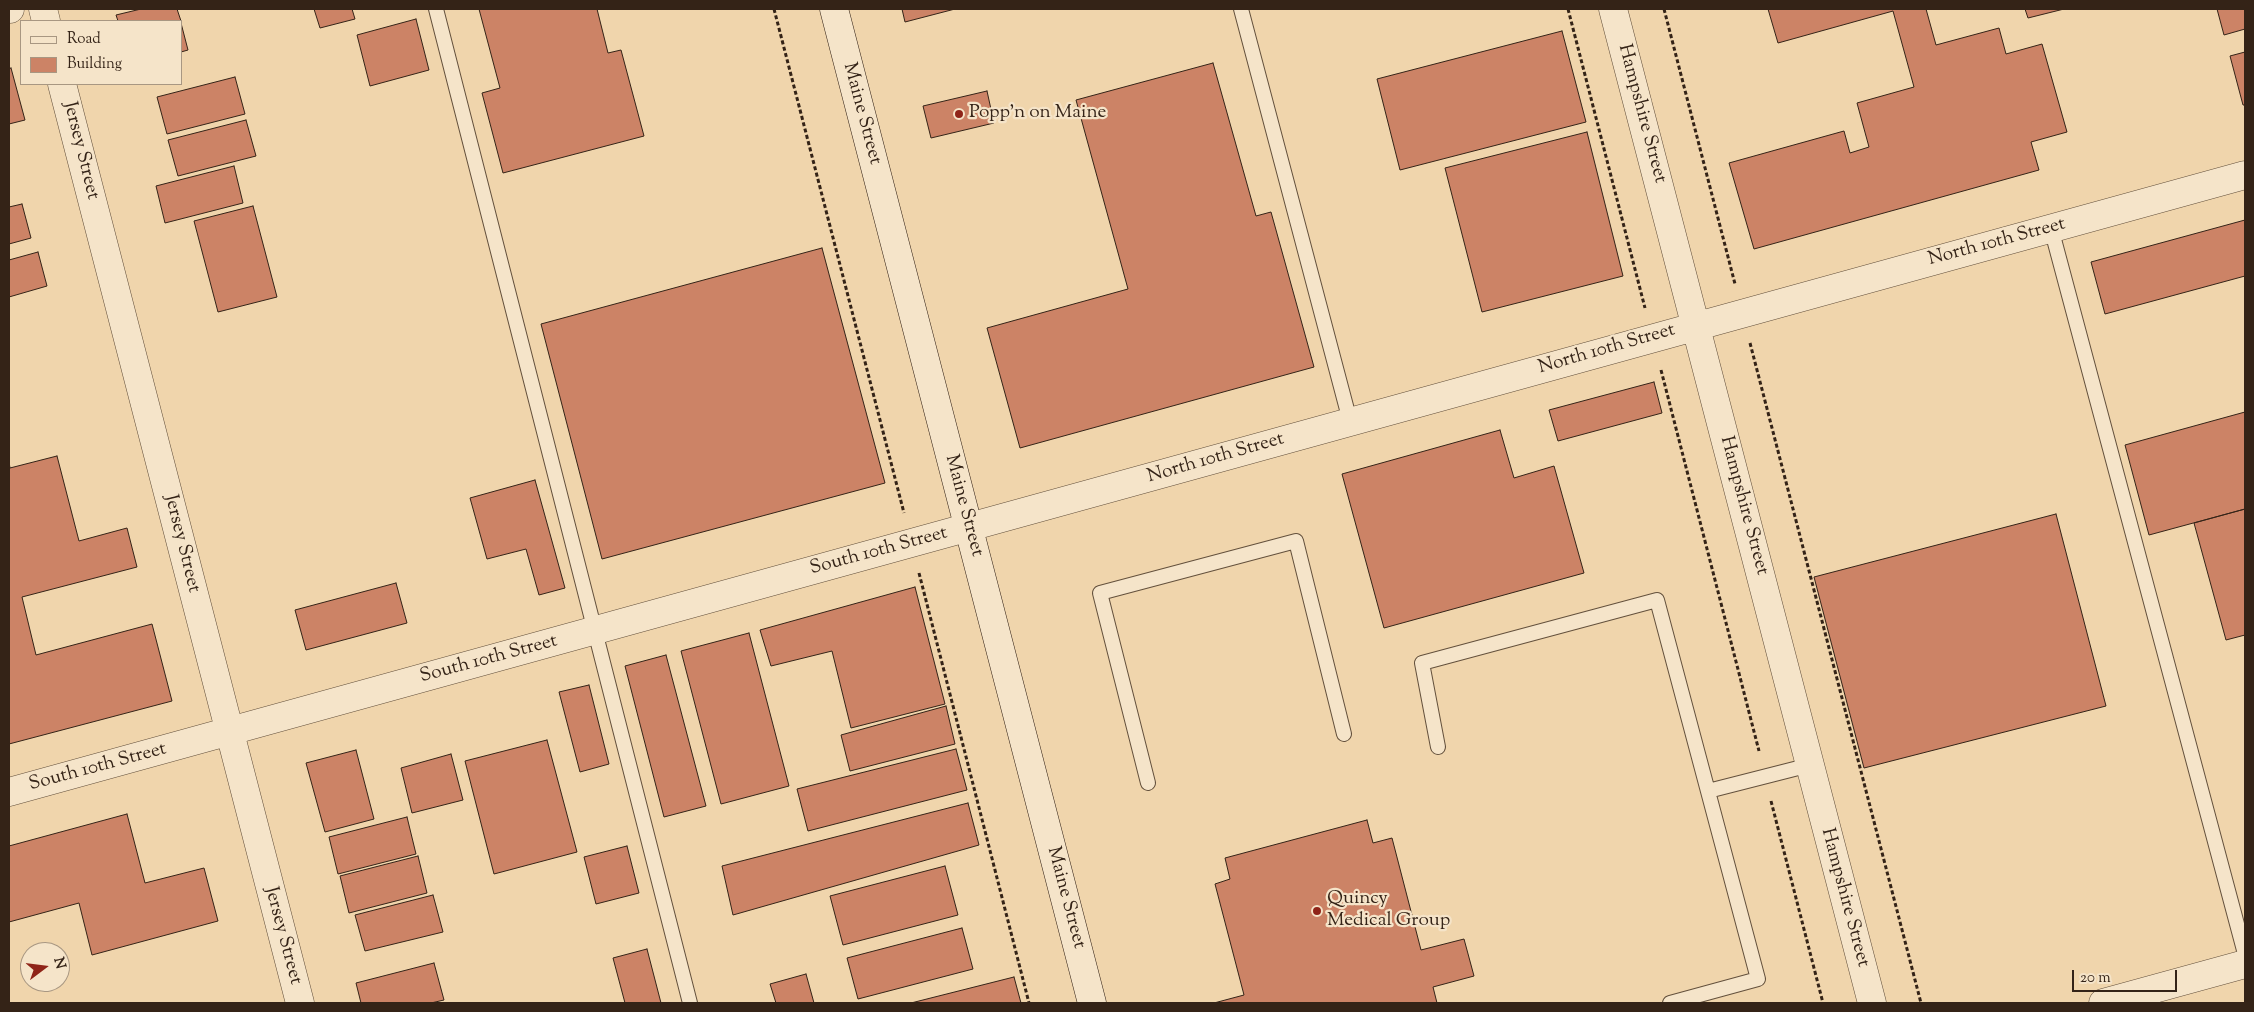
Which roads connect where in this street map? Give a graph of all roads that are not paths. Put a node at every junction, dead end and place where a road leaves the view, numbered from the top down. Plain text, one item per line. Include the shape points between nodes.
1 (436, 9) edge
2 (834, 9) edge
3 (1241, 9) edge
4 (1613, 9) edge
5 (62, 85) edge
6 (2245, 175) edge
7 (2051, 228) junction
8 (1696, 326) junction
9 (1350, 422) junction
10 (969, 528) junction
11 (595, 631) junction
12 (230, 731) junction
13 (1344, 734) dead end
14 (1438, 747) dead end
15 (1810, 765) junction
16 (1148, 783) dead end
17 (1708, 791) junction
18 (9, 792) edge
19 (2245, 954) edge
20 (2245, 964) edge
21 (300, 1003) edge
22 (690, 1003) edge
23 (1092, 1003) edge
24 (1670, 1003) edge
25 (1872, 1003) edge
26 (2103, 1003) edge

1 - 11 lane
2 - 10 street, Maine Street
3 - 9 lane
4 - 8 street, Hampshire Street
5 - 12 street, Jersey Street
6 - 7 street, North 10th Street
7 - 8 street, North 10th Street
7 - 19 lane
8 - 9 street, North 10th Street
8 - 15 street, Hampshire Street
9 - 10 street, North 10th Street
10 - 11 street, South 10th Street
10 - 23 street, Maine Street
11 - 12 street, South 10th Street
11 - 22 lane
12 - 18 street, South 10th Street
12 - 21 street, Jersey Street
13 - 16 lane via 1296,541 1100,593
14 - 17 lane via 1422,663 1657,600
15 - 17 lane
15 - 25 street, Hampshire Street
17 - 24 lane via 1758,979
20 - 26 street

